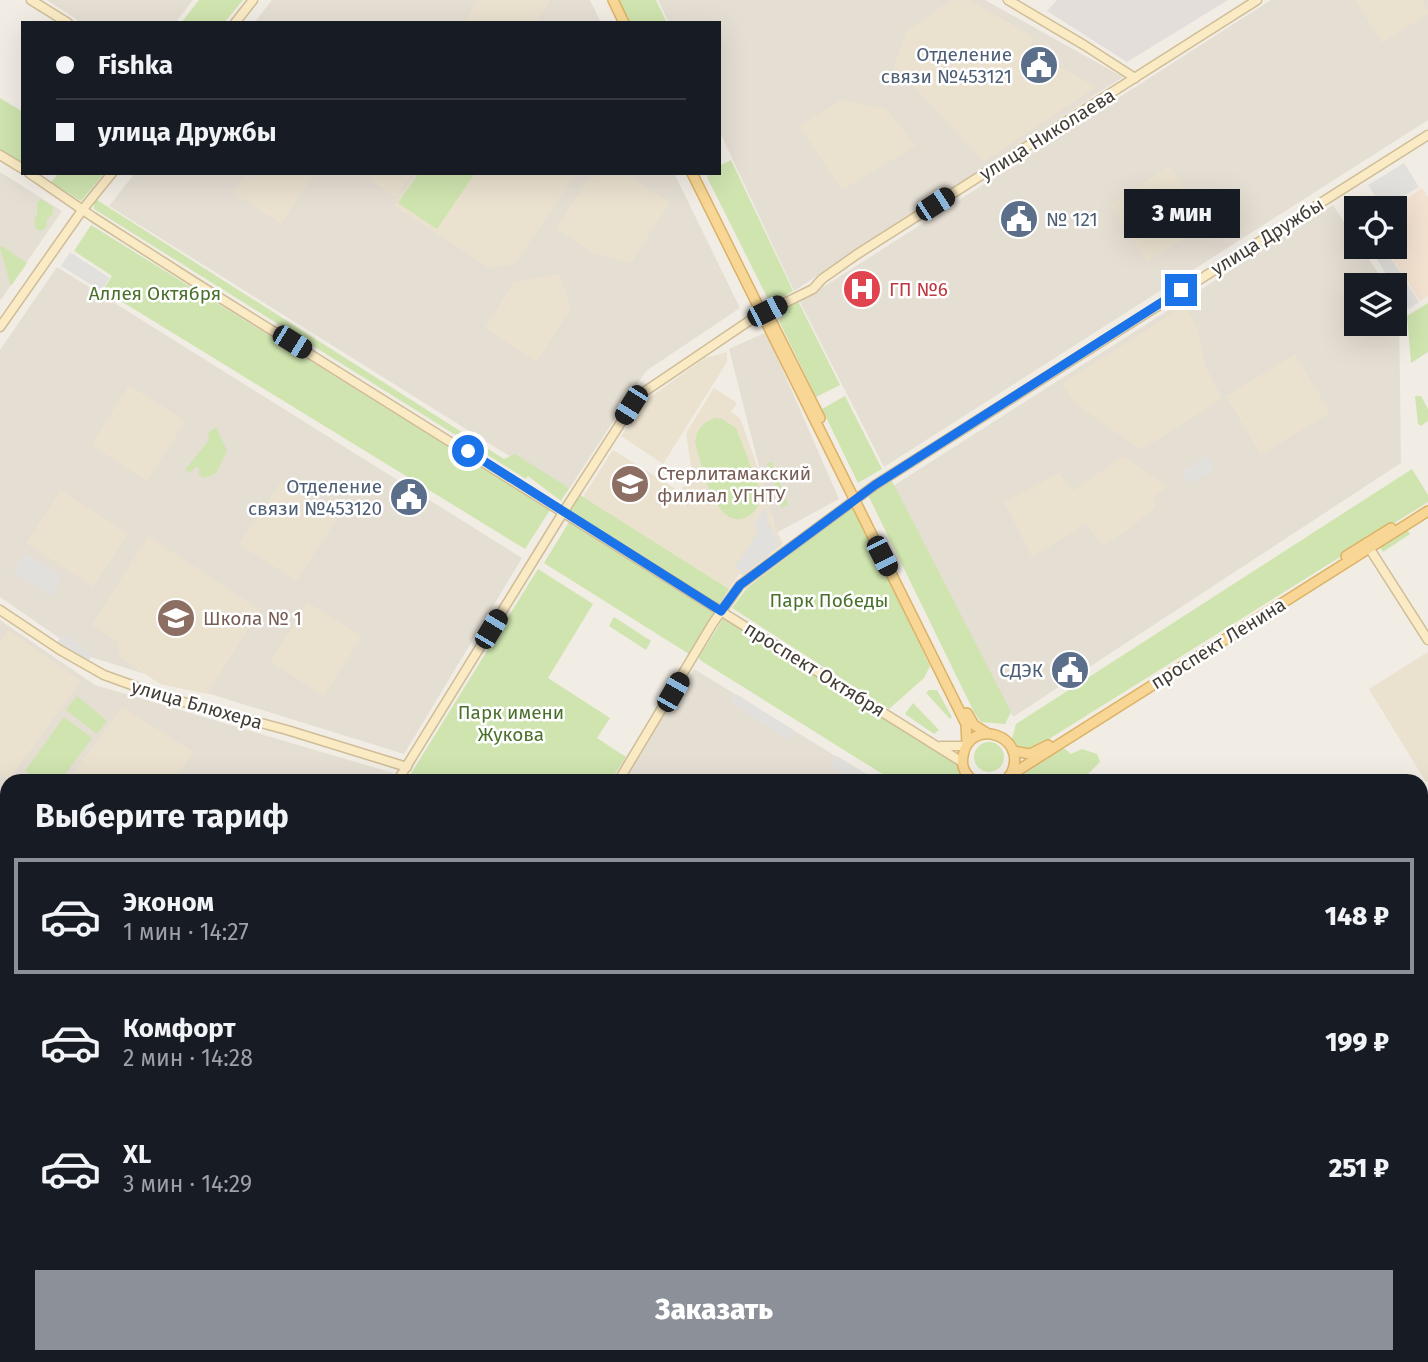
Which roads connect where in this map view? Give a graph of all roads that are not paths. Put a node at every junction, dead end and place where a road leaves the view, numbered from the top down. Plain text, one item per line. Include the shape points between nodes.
1 (30, 0) edge
2 (253, 0) edge
3 (606, 0) edge
4 (613, 0) edge
5 (1008, 0) edge
6 (1257, 0) edge
7 (65, 21) edge
8 (237, 21) edge
9 (617, 21) edge
10 (623, 21) edge
11 (1135, 78) junction
12 (1428, 135) edge
13 (0, 155) edge
14 (21, 168) edge
15 (32, 175) edge
16 (110, 175) edge
17 (693, 175) edge
18 (699, 175) edge
19 (83, 209) junction
20 (764, 312) junction
21 (0, 327) edge
22 (856, 499) junction
23 (1428, 504) edge
24 (564, 511) junction
25 (1428, 511) edge
26 (1367, 546) junction
27 (0, 610) edge
28 (721, 611) junction
29 (1428, 640) edge
30 (987, 733) junction
31 (938, 745) junction
32 (967, 745) junction
33 (1013, 751) junction
34 (962, 762) junction
35 (407, 767) junction
36 (402, 774) edge
37 (623, 774) edge
38 (967, 774) edge
39 (1010, 774) edge
40 (1015, 774) edge

1 - 7 main road
2 - 8 main road
3 - 9 main road
4 - 10 main road
5 - 11 main road
6 - 11 main road, улица Николаева
11 - 20 main road, улица Николаева via 856,255 813,289
12 - 22 main road, улица Дружбы
13 - 14 main road
15 - 19 main road, проспект Октября
16 - 19 main road
17 - 20 main road
18 - 20 main road
19 - 21 main road
19 - 24 main road, проспект Октября
20 - 22 main road
20 - 24 main road, улица Николаева via 638,396
22 - 28 main road, улица Дружбы via 740,585
22 - 30 main road via 971,721
22 - 32 main road via 966,724
23 - 26 main road, проспект Ленина
24 - 28 main road, проспект Октября
24 - 35 main road, улица Николаева
25 - 26 main road, проспект Ленина
26 - 29 main road
26 - 33 main road, проспект Ленина via 1038,751
26 - 40 main road, проспект Ленина
27 - 35 main road, улица Блюхера via 104,675
28 - 31 main road, проспект Октября
28 - 37 main road, улица Дружбы
30 - 32 main road
30 - 33 main road via 1004,738
31 - 32 main road
31 - 34 main road, проспект Октября
32 - 34 main road
33 - 39 main road
34 - 38 main road
35 - 36 main road, улица Николаева

